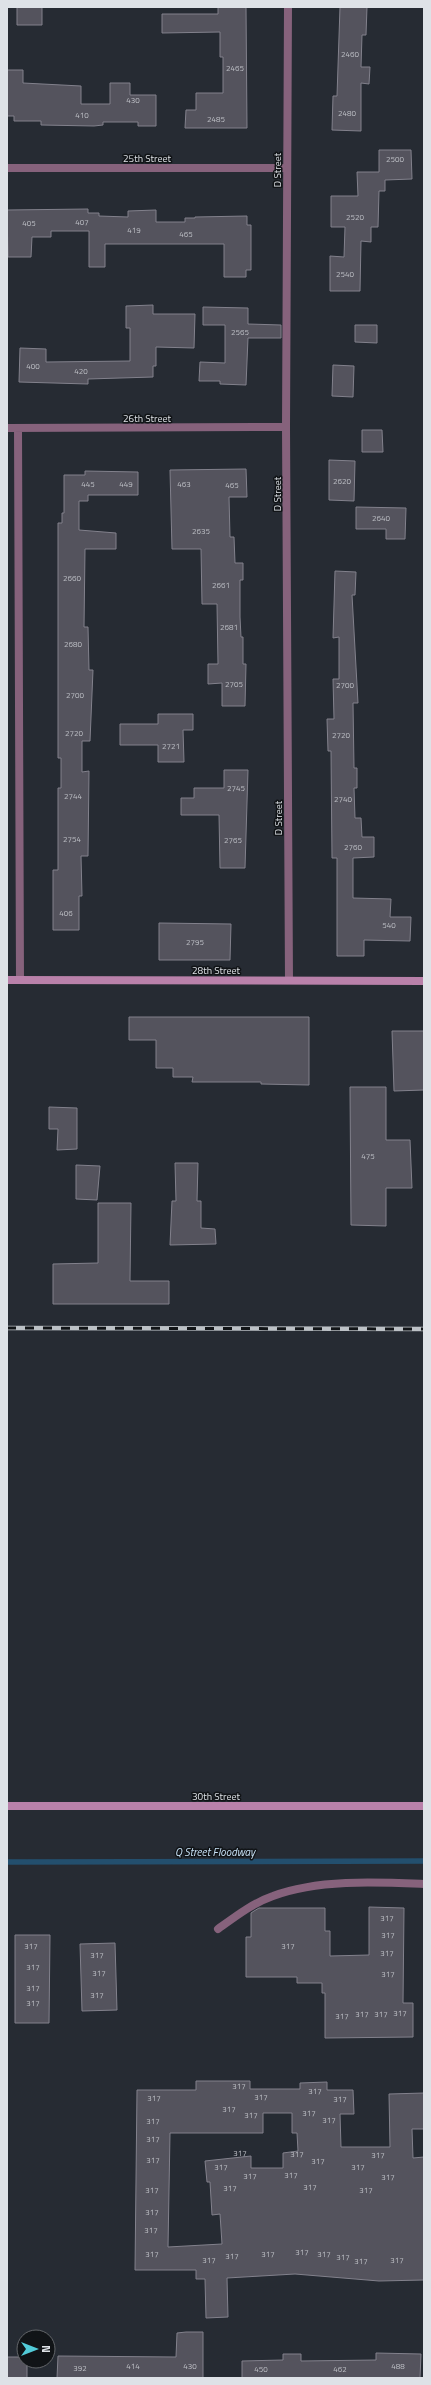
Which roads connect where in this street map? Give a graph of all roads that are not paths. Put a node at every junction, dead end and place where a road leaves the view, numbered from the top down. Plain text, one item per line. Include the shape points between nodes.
1 (288, 7) edge
2 (7, 168) edge
3 (287, 168) junction
4 (286, 427) junction
5 (7, 428) edge
6 (18, 428) junction
7 (7, 980) edge
8 (20, 980) junction
9 (289, 980) junction
10 (424, 981) edge
11 (7, 1806) edge
12 (424, 1806) edge
13 (424, 1884) edge
14 (218, 1929) dead end

1 - 3 street, D Street
2 - 3 street, 25th Street
3 - 4 street, D Street
4 - 6 street, 26th Street
4 - 9 street, D Street
5 - 6 street, 26th Street
6 - 8 street
7 - 8 main road, 28th Street
8 - 9 main road, 28th Street
9 - 10 main road, 28th Street
11 - 12 main road, 30th Street
13 - 14 street via 307,1886 273,1896 248,1908

